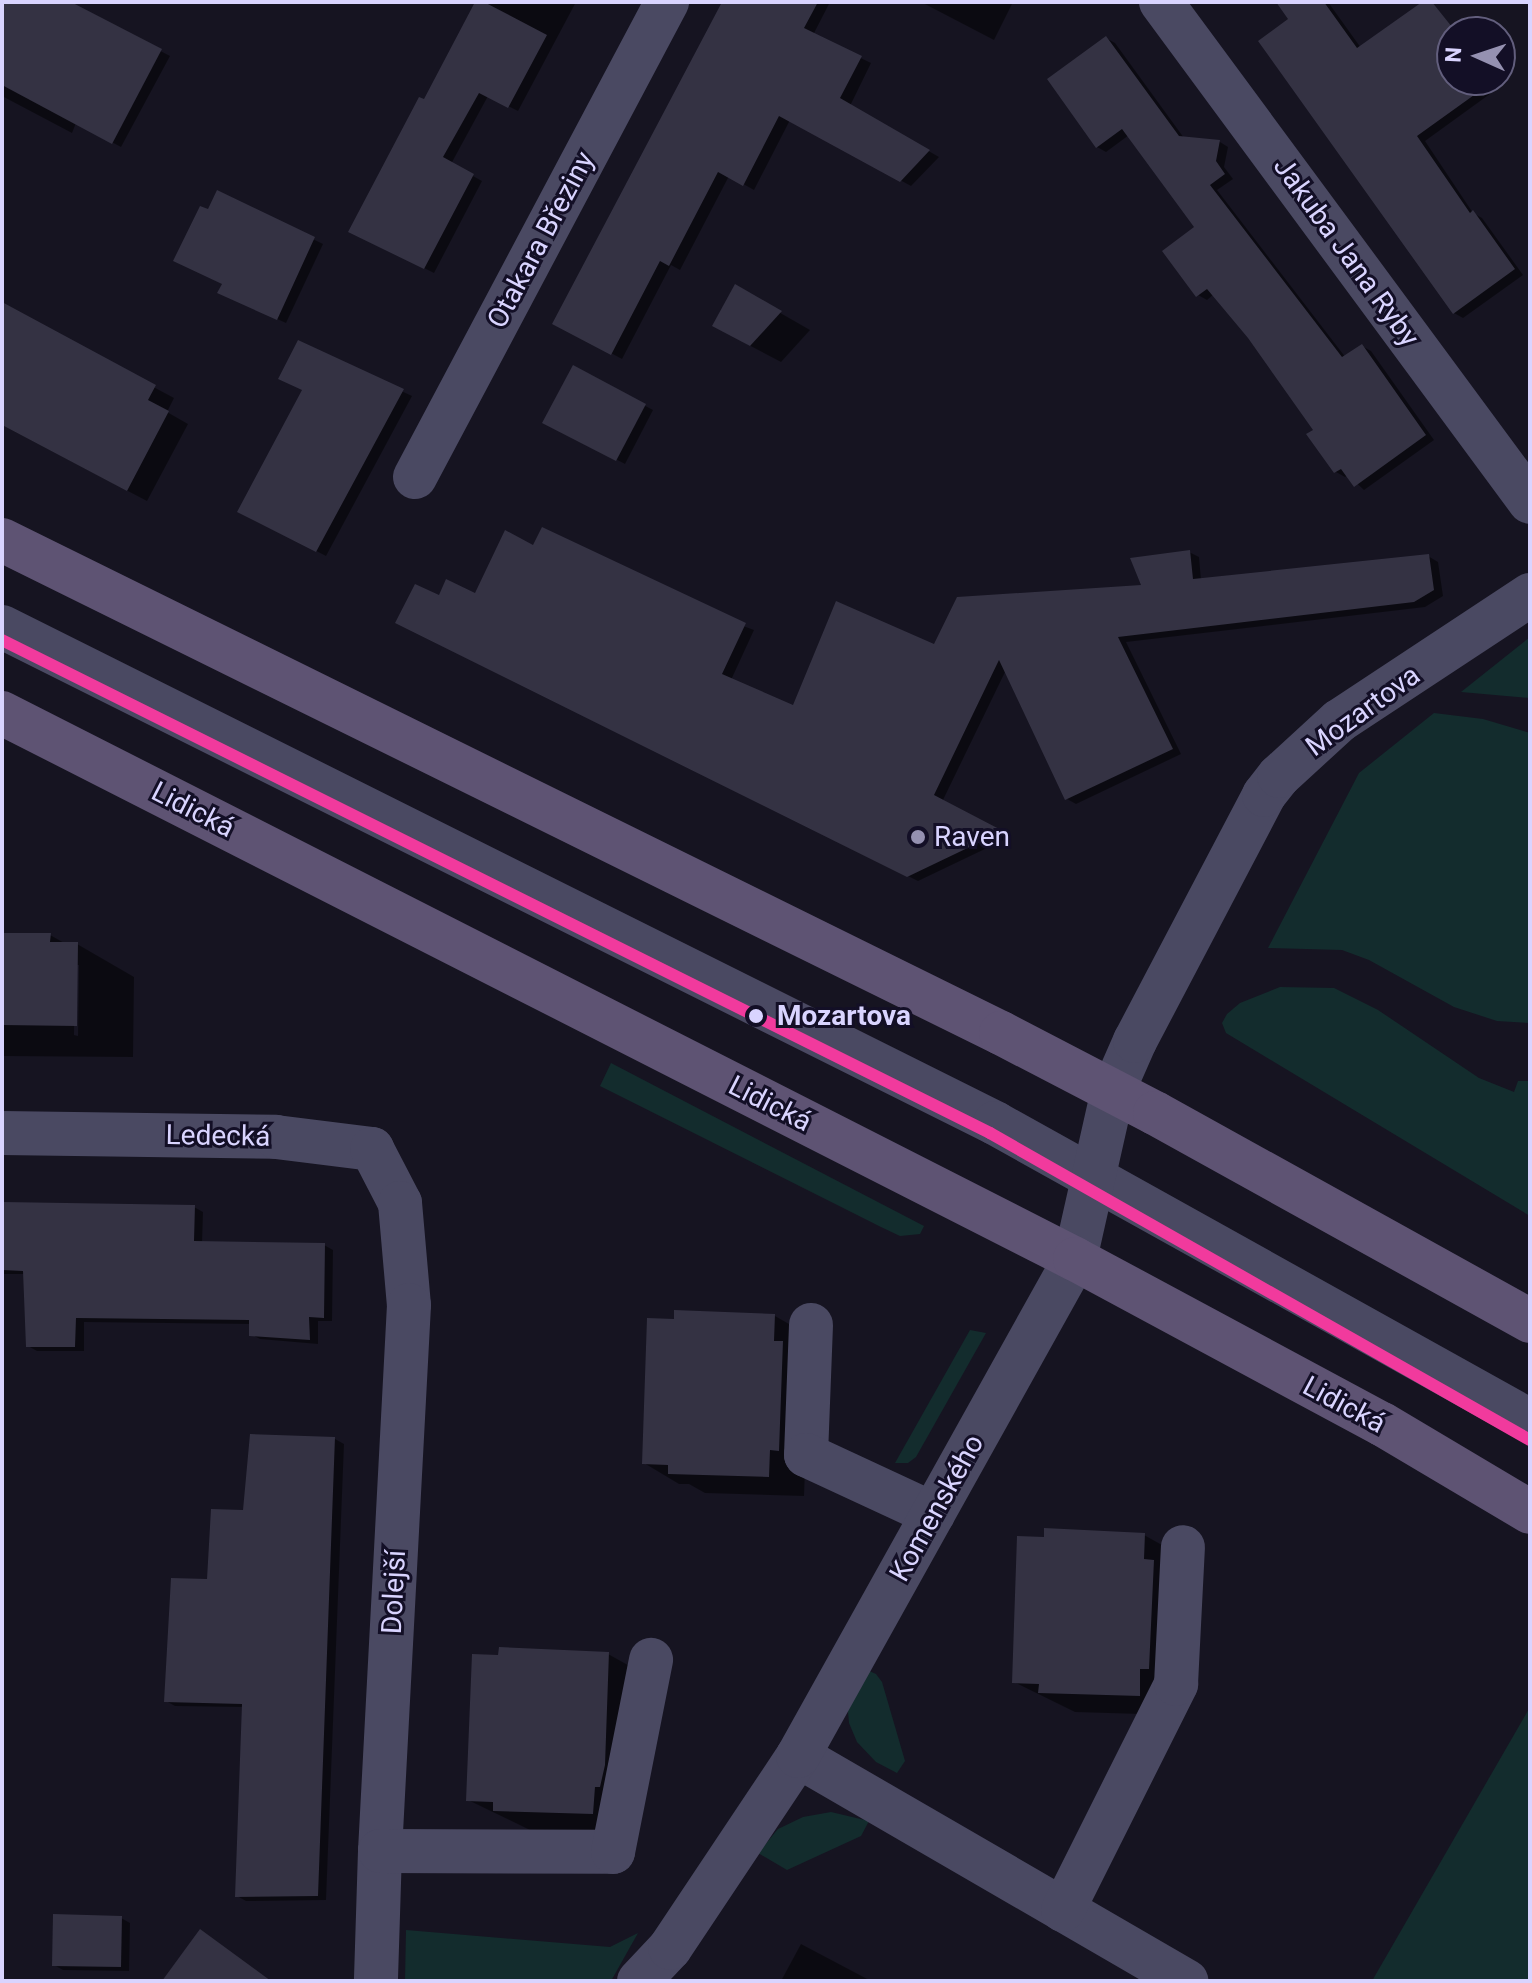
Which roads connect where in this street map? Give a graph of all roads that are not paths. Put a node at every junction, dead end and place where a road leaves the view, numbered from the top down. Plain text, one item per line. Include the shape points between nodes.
1 (667, 2) edge
2 (1161, 2) edge
3 (415, 477) dead end
4 (1530, 502) edge
5 (2, 540) edge
6 (1530, 595) edge
7 (2, 627) edge
8 (2, 713) edge
9 (1113, 1091) junction
10 (2, 1133) edge
11 (1093, 1177) junction
12 (400, 1203) joint
13 (1075, 1259) junction
14 (1530, 1321) edge
15 (811, 1325) dead end
16 (1530, 1421) edge
17 (1530, 1512) edge
18 (933, 1514) junction
19 (1183, 1547) dead end
20 (651, 1660) dead end
21 (798, 1756) junction
22 (380, 1851) junction
23 (1063, 1910) junction
24 (376, 1981) edge
25 (639, 1981) edge
26 (1186, 1981) edge

1 - 3 street, Otakara Březiny
2 - 4 street, Jakuba Jana Ryby
5 - 9 main road
6 - 9 street, Mozartova via 1339,721 1279,776 1251,814
7 - 11 street via 655,951
8 - 13 main road, Lidická
9 - 11 street, Mozartova
9 - 14 main road
10 - 12 street, Ledecká via 276,1137 372,1149
11 - 13 street, Mozartova
11 - 16 street
12 - 22 street, Dolejší via 409,1305
13 - 17 main road, Lidická via 1382,1424
13 - 18 street, Komenského
15 - 18 street via 806,1455
18 - 21 street, Komenského
19 - 23 street via 1176,1684
20 - 22 street via 613,1852
21 - 23 street
21 - 25 street, Komenského via 670,1948
22 - 24 street, Dolejší
23 - 26 street

